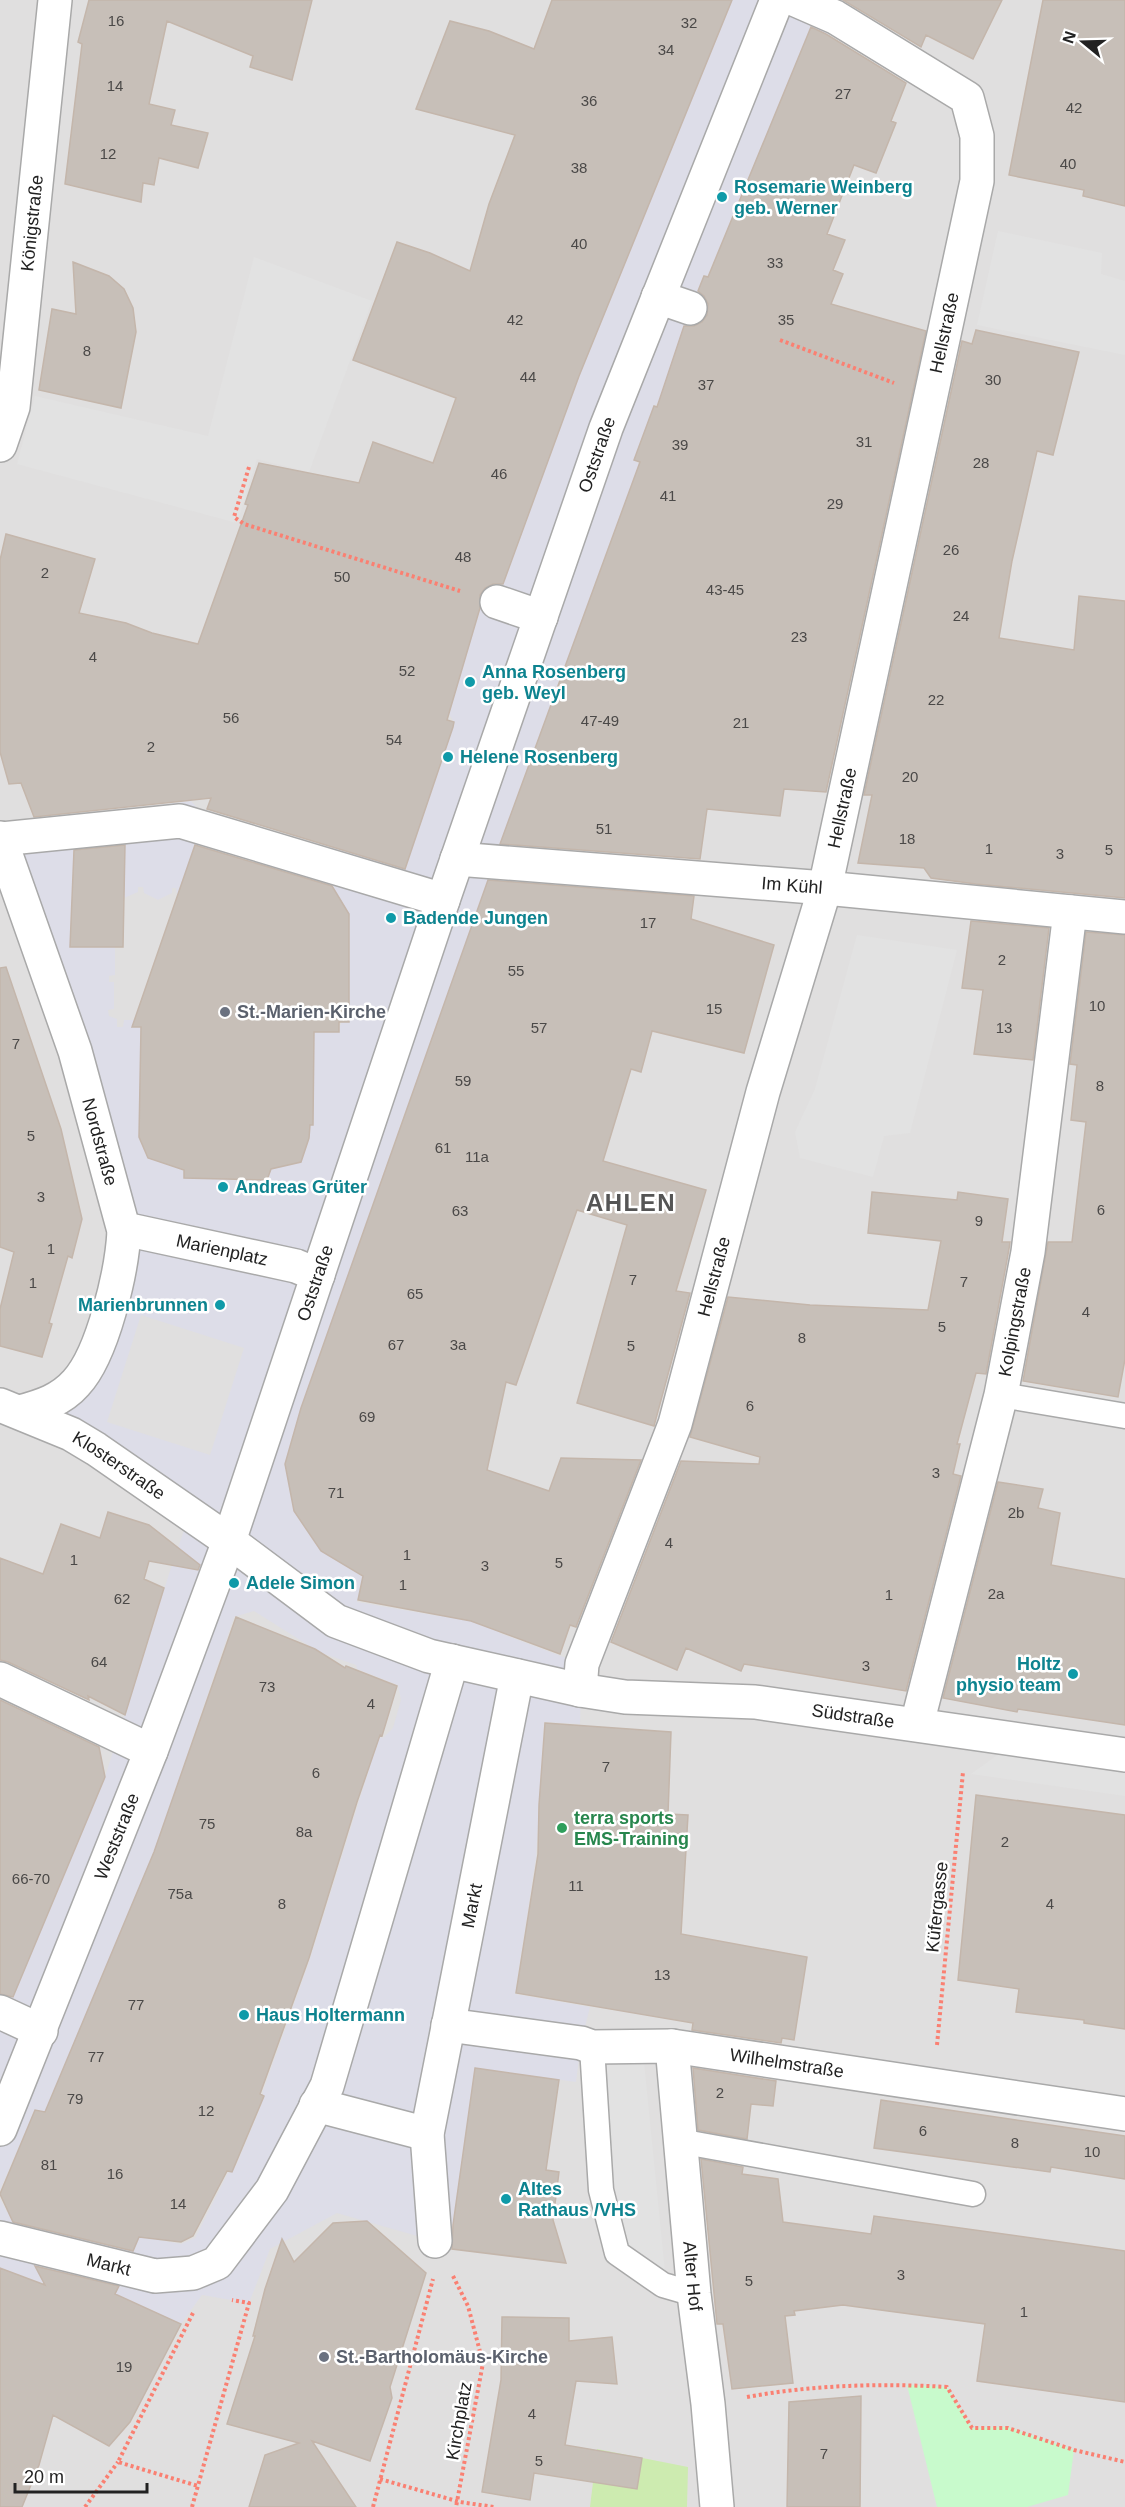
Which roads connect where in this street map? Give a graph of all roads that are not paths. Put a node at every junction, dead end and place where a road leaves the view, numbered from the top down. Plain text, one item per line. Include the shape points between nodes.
1 (55, 0) edge
2 (777, 0) edge
3 (796, 0) edge
4 (658, 297) junction
5 (690, 308) dead end
6 (0, 445) edge
7 (497, 602) road end
8 (541, 617) junction
9 (0, 839) edge
10 (457, 859) junction
11 (825, 888) junction
12 (443, 900) junction
13 (1070, 912) junction
14 (1125, 917) edge
15 (124, 1231) junction
16 (318, 1275) junction
17 (1001, 1395) junction
18 (10, 1408) edge
19 (1125, 1416) edge
20 (230, 1541) junction
21 (452, 1661) junction
22 (517, 1676) junction
23 (0, 1679) edge
24 (580, 1690) junction
25 (918, 1724) junction
26 (151, 1751) junction
27 (1125, 1755) edge
28 (3, 2013) edge
29 (448, 2025) junction
30 (41, 2031) junction
31 (672, 2046) junction
32 (592, 2047) junction
33 (316, 2105) junction
34 (1125, 2114) edge
35 (0, 2129) edge
36 (427, 2134) junction
37 (679, 2141) junction
38 (973, 2194) dead end
39 (0, 2238) edge
40 (438, 2246) road end
41 (217, 2263) junction
42 (694, 2294) junction
43 (202, 2295) road end
44 (717, 2507) edge

1 - 6 street, Königstraße via 13,407
2 - 4 street, Oststraße
3 - 11 street, Hellstraße via 835,17 967,98 977,136 977,181
4 - 5 street
4 - 8 street, Oststraße via 606,428
7 - 8 street
8 - 10 street, Oststraße
9 - 12 street via 180,821
9 - 15 street, Nordstraße via 75,1051
10 - 11 street, Im Kühl
10 - 12 street, Oststraße
11 - 13 street, Im Kühl
11 - 24 street, Hellstraße via 763,1092 675,1424 582,1664
12 - 16 street, Oststraße
13 - 14 street, Im Kühl
13 - 17 street, Kolpingstraße via 1028,1252
15 - 16 street, Marienplatz via 296,1266
15 - 18 street, Nordstraße via 113,1294 89,1366 77,1383 48,1404
16 - 20 street, Oststraße
17 - 19 lane
17 - 25 street, Kolpingstraße
18 - 20 street, Klosterstraße via 87,1444
20 - 21 street via 336,1621
20 - 26 street, Weststraße
21 - 22 street
21 - 33 street via 327,2086
22 - 24 street
22 - 29 street, Markt
23 - 26 street
24 - 25 street, Südstraße via 625,1697 755,1702
25 - 27 street, Südstraße
26 - 30 street, Weststraße
28 - 30 street
29 - 32 street, Wilhelmstraße
29 - 36 street, Markt
30 - 35 street, Weststraße
31 - 32 street, Wilhelmstraße
31 - 34 street, Wilhelmstraße
31 - 37 street, Alter Hof
32 - 42 lane via 601,2190 617,2253 663,2285
33 - 36 street
33 - 41 street via 272,2190
36 - 40 street, Markt
37 - 38 lane
37 - 42 street, Alter Hof
39 - 41 street, Markt via 155,2276 193,2273
41 - 43 street
42 - 44 street, Alter Hof

